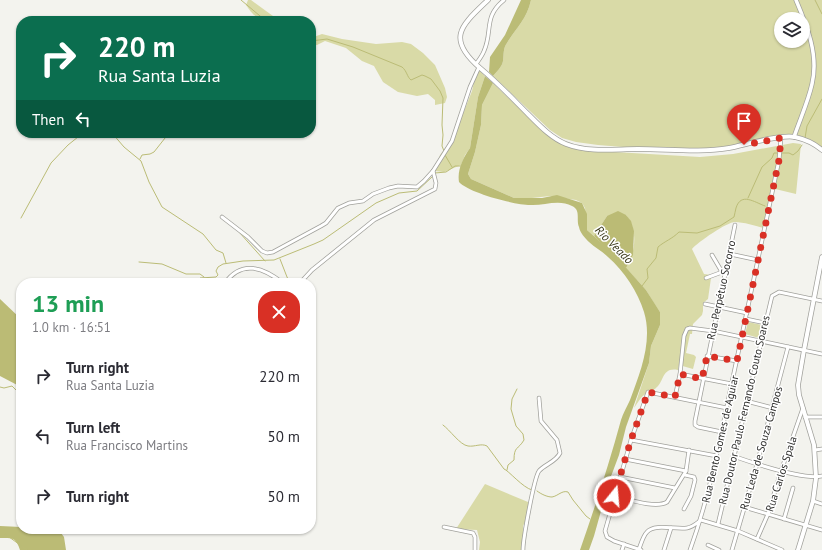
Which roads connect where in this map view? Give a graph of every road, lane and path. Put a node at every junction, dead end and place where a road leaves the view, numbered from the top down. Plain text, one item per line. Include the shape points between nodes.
1 (488, 0) edge
2 (504, 0) edge
3 (796, 0) edge
4 (477, 66) junction
5 (794, 137) junction
6 (781, 138) junction
7 (822, 150) edge
8 (433, 171) junction
9 (222, 217) dead end
10 (735, 225) dead end
11 (730, 254) junction
12 (712, 255) dead end
13 (822, 257) edge
14 (758, 260) junction
15 (724, 271) junction
16 (229, 278) edge
17 (276, 278) edge
18 (305, 278) edge
19 (706, 278) dead end
20 (814, 299) junction
21 (822, 301) edge
22 (705, 304) dead end
23 (719, 306) junction
24 (747, 313) junction
25 (746, 319) junction
26 (765, 323) junction
27 (713, 331) junction
28 (742, 337) junction
29 (761, 341) junction
30 (788, 347) junction
31 (804, 350) junction
32 (822, 354) edge
33 (707, 356) junction
34 (737, 361) junction
35 (680, 374) junction
36 (702, 379) junction
37 (732, 384) junction
38 (675, 397) junction
39 (539, 398) dead end
40 (746, 401) junction
41 (699, 403) junction
42 (727, 408) junction
43 (773, 408) junction
44 (803, 408) junction
45 (805, 417) junction
46 (822, 417) edge
47 (722, 432) junction
48 (631, 440) junction
49 (822, 449) edge
50 (689, 450) junction
51 (815, 450) junction
52 (717, 456) junction
53 (733, 456) junction
54 (625, 459) junction
55 (757, 464) junction
56 (781, 470) junction
57 (686, 473) junction
58 (822, 476) edge
59 (620, 477) junction
60 (816, 478) junction
61 (675, 488) junction
62 (793, 488) dead end
63 (614, 496) junction
64 (813, 501) junction
65 (822, 504) edge
66 (744, 507) junction
67 (684, 510) dead end
68 (768, 514) junction
69 (784, 519) junction
70 (701, 520) junction
71 (718, 524) junction
72 (806, 525) junction
73 (444, 527) dead end
74 (671, 528) junction
75 (822, 530) edge
76 (738, 531) junction
77 (757, 539) junction
78 (624, 544) junction
79 (708, 545) dead end
80 (475, 550) edge
81 (522, 550) edge
82 (622, 550) edge
83 (640, 550) edge
84 (664, 550) edge
85 (690, 550) edge
86 (719, 550) edge
87 (732, 550) edge
88 (782, 550) edge
89 (798, 550) edge

1 - 4 main road via 467,20 461,32 462,46
2 - 4 street via 490,18 484,51
3 - 5 street via 807,25 813,67 812,83
4 - 6 main road via 555,138 575,147 601,150 710,150
4 - 8 street via 452,141
5 - 6 main road
5 - 7 main road
6 - 14 street, Rua Bento Gomes de Aguiar via 780,155
8 - 9 street via 417,187 389,188 363,201 343,205 326,223 273,252 262,251
8 - 18 street via 436,187 432,191 374,220
10 - 11 street, Rua Perpétuo Socorro
11 - 14 street
11 - 15 street, Rua Perpétuo Socorro
12 - 15 street, Rua Perpétuo Socorro
13 - 20 main road
14 - 24 street, Rua Bento Gomes de Aguiar
15 - 19 street
15 - 23 street, Rua Perpétuo Socorro
16 - 17 street via 240,269 246,268 267,272
20 - 21 street
20 - 26 street, Rua Doutor Paulo Fernando Couto Soares via 779,292 774,294
20 - 31 main road
22 - 23 street
23 - 24 street
23 - 27 street, Rua Perpétuo Socorro
24 - 25 street, Rua Bento Gomes de Aguiar
25 - 26 street
25 - 28 street, Rua Bento Gomes de Aguiar
26 - 29 street, Rua Doutor Paulo Fernando Couto Soares
27 - 28 street
27 - 33 street, Rua Perpétuo Socorro
27 - 35 street via 687,329
28 - 29 street
28 - 34 street, Rua Bento Gomes de Aguiar
29 - 30 street
29 - 40 street, Rua Doutor Paulo Fernando Couto Soares
30 - 31 street
30 - 43 street, Rua Leda de Souza Campos
31 - 32 street
31 - 44 main road via 798,385
33 - 34 street
33 - 36 street, Rua Perpétuo Socorro
34 - 37 street, Rua Bento Gomes de Aguiar
35 - 36 street
35 - 38 street
36 - 37 street
36 - 41 street, Rua Perpétuo Socorro
37 - 42 street, Rua Bento Gomes de Aguiar
38 - 41 street
38 - 48 street via 648,392
39 - 81 street via 540,421 557,440 560,453 538,473
40 - 43 street
40 - 53 street, Rua Doutor Paulo Fernando Couto Soares
41 - 42 street
41 - 47 street, Rua Perpétuo Socorro via 694,421 696,426
42 - 47 street, Rua Bento Gomes de Aguiar
43 - 55 street, Rua Leda de Souza Campos
44 - 45 main road
44 - 56 street, Rua Carlos Spala
45 - 46 street
45 - 51 main road
47 - 52 street, Rua Bento Gomes de Aguiar
48 - 50 street
48 - 54 street
49 - 51 street
50 - 52 street
50 - 57 street
51 - 60 main road
52 - 70 street, Rua Bento Gomes de Aguiar
53 - 55 street
53 - 71 street, Rua Doutor Paulo Fernando Couto Soares
54 - 57 street
54 - 59 street
55 - 56 street
55 - 66 street, Rua Leda de Souza Campos
56 - 60 street
56 - 68 street, Rua Carlos Spala
57 - 61 street
57 - 67 street via 695,480
58 - 60 street
59 - 61 street
59 - 63 street
60 - 64 main road
61 - 63 street via 670,500 662,504
62 - 69 street
63 - 78 street via 605,531 607,537
64 - 65 street
64 - 72 main road
66 - 68 street
66 - 76 street, Rua Leda de Souza Campos
68 - 69 street
68 - 77 street, Rua Carlos Spala
69 - 72 street
70 - 71 street
70 - 74 street via 688,528
70 - 85 street, Rua Bento Gomes de Aguiar
71 - 76 street
72 - 75 street
72 - 89 main road
73 - 80 street via 473,533
74 - 83 street via 649,530 644,536
74 - 84 street
76 - 77 street
76 - 87 street, Rua Leda de Souza Campos
77 - 88 street
78 - 82 street
78 - 83 street
79 - 86 street

